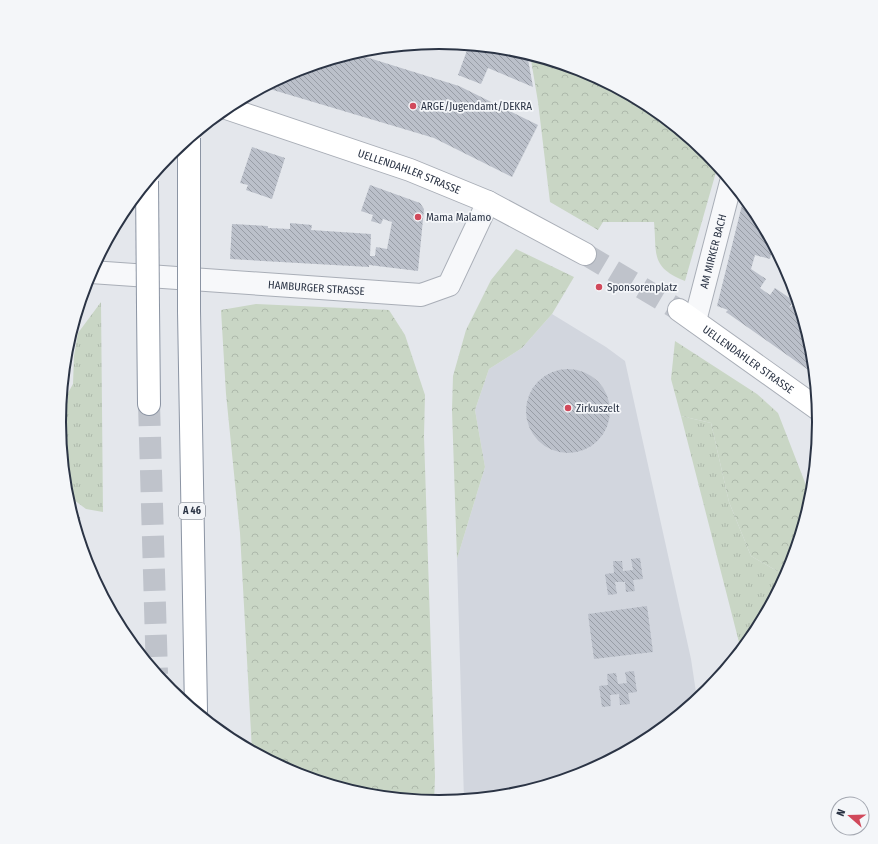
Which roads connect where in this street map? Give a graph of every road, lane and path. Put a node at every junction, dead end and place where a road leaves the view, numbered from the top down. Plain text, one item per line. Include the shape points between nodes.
1 (234, 111) edge
2 (189, 146) edge
3 (729, 188) edge
4 (148, 189) edge
5 (488, 202) junction
6 (585, 254) tunnel mouth
7 (97, 272) edge
8 (687, 316) joint
9 (149, 404) tunnel mouth
10 (811, 404) edge
11 (196, 704) edge

1 - 5 main road, UELLENDAHLER STRASSE via 404,167
2 - 11 main road, A 46, bridge via 189,311
3 - 8 street, AM MIRKER BACH
4 - 9 main road, bridge
5 - 6 main road, UELLENDAHLER STRASSE
5 - 7 street, HAMBURGER STRASSE via 449,285 421,295
8 - 10 main road, UELLENDAHLER STRASSE

